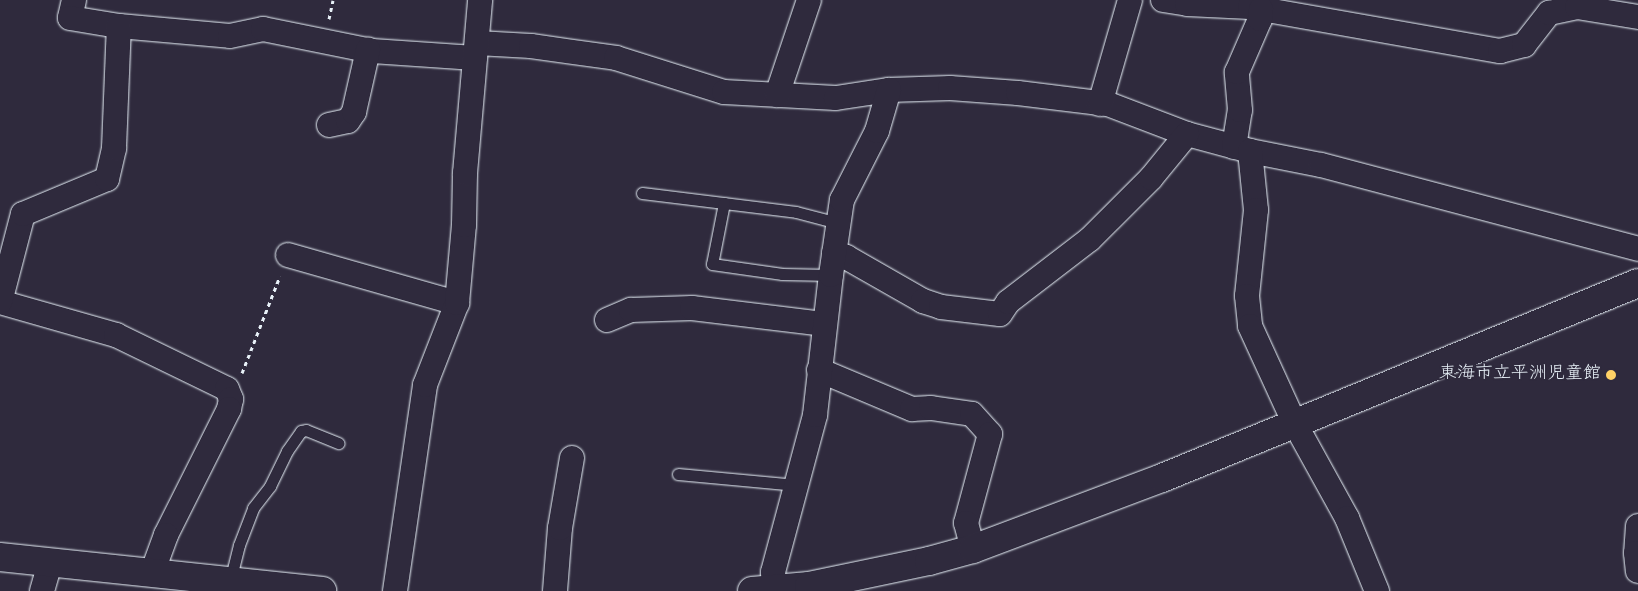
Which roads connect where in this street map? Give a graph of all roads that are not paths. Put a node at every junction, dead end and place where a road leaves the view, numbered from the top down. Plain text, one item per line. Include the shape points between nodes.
1 (74, 0) edge
2 (480, 0) edge
3 (809, 0) edge
4 (1130, 0) edge
5 (1162, 0) edge
6 (1254, 5) edge
7 (1628, 10) edge
8 (119, 26) junction
9 (368, 50) junction
10 (476, 50) junction
11 (889, 90) junction
12 (777, 96) junction
13 (1100, 104) junction
14 (329, 125) dead end
15 (1187, 134) junction
16 (1242, 149) junction
17 (642, 193) dead end
18 (724, 203) junction
19 (838, 223) junction
20 (1638, 248) edge
21 (288, 255) road end
22 (832, 264) junction
23 (1638, 283) edge
24 (0, 302) edge
25 (458, 303) junction
26 (607, 320) dead end
27 (824, 324) junction
28 (819, 370) junction
29 (1294, 422) junction
30 (340, 443) dead end
31 (572, 458) dead end
32 (678, 474) dead end
33 (796, 485) junction
34 (1638, 526) edge
35 (973, 549) junction
36 (0, 557) edge
37 (50, 563) junction
38 (1638, 571) edge
39 (152, 573) junction
40 (230, 581) junction
41 (763, 590) edge
42 (42, 591) edge
43 (322, 591) edge
44 (395, 591) edge
45 (555, 591) edge
46 (1377, 591) edge

1 - 8 street via 70,18
2 - 10 street
3 - 12 street
4 - 13 street
5 - 6 street via 1187,4
6 - 7 street via 1500,51 1524,45 1549,13 1578,6
6 - 16 street via 1260,18 1237,72
8 - 9 street via 230,36 263,29
8 - 24 street via 114,148 107,179 23,214
9 - 10 street
9 - 14 street via 354,112 348,121
10 - 12 street via 531,46 584,52 616,58 724,92
10 - 25 street
11 - 12 street via 836,98
11 - 13 street via 950,88
11 - 19 street via 877,131 842,200
13 - 15 street via 1108,104
15 - 16 street
15 - 22 street via 1151,178 1090,239 1008,302 1000,314 941,307 922,301 846,257
16 - 20 street via 1321,165
16 - 29 street via 1256,210 1247,312 1250,326
17 - 18 lane
18 - 19 lane via 796,212
18 - 22 lane via 712,264 782,274
19 - 22 street
21 - 25 street
22 - 27 street
23 - 29 street
24 - 39 street via 116,335 227,389 231,399 229,409 166,535
25 - 44 street via 425,385
26 - 27 street via 631,310 692,308
27 - 28 street
28 - 33 street via 815,416
28 - 35 street via 912,409 931,408 972,414 990,434 966,524
29 - 35 street via 1162,478
29 - 46 street via 1347,518
30 - 40 lane via 301,431 270,486 253,508
31 - 45 street via 560,528
32 - 33 lane
33 - 41 street via 773,572
34 - 38 street
35 - 41 street via 809,586
36 - 37 street
37 - 39 street
37 - 42 street
39 - 40 street
40 - 43 street

